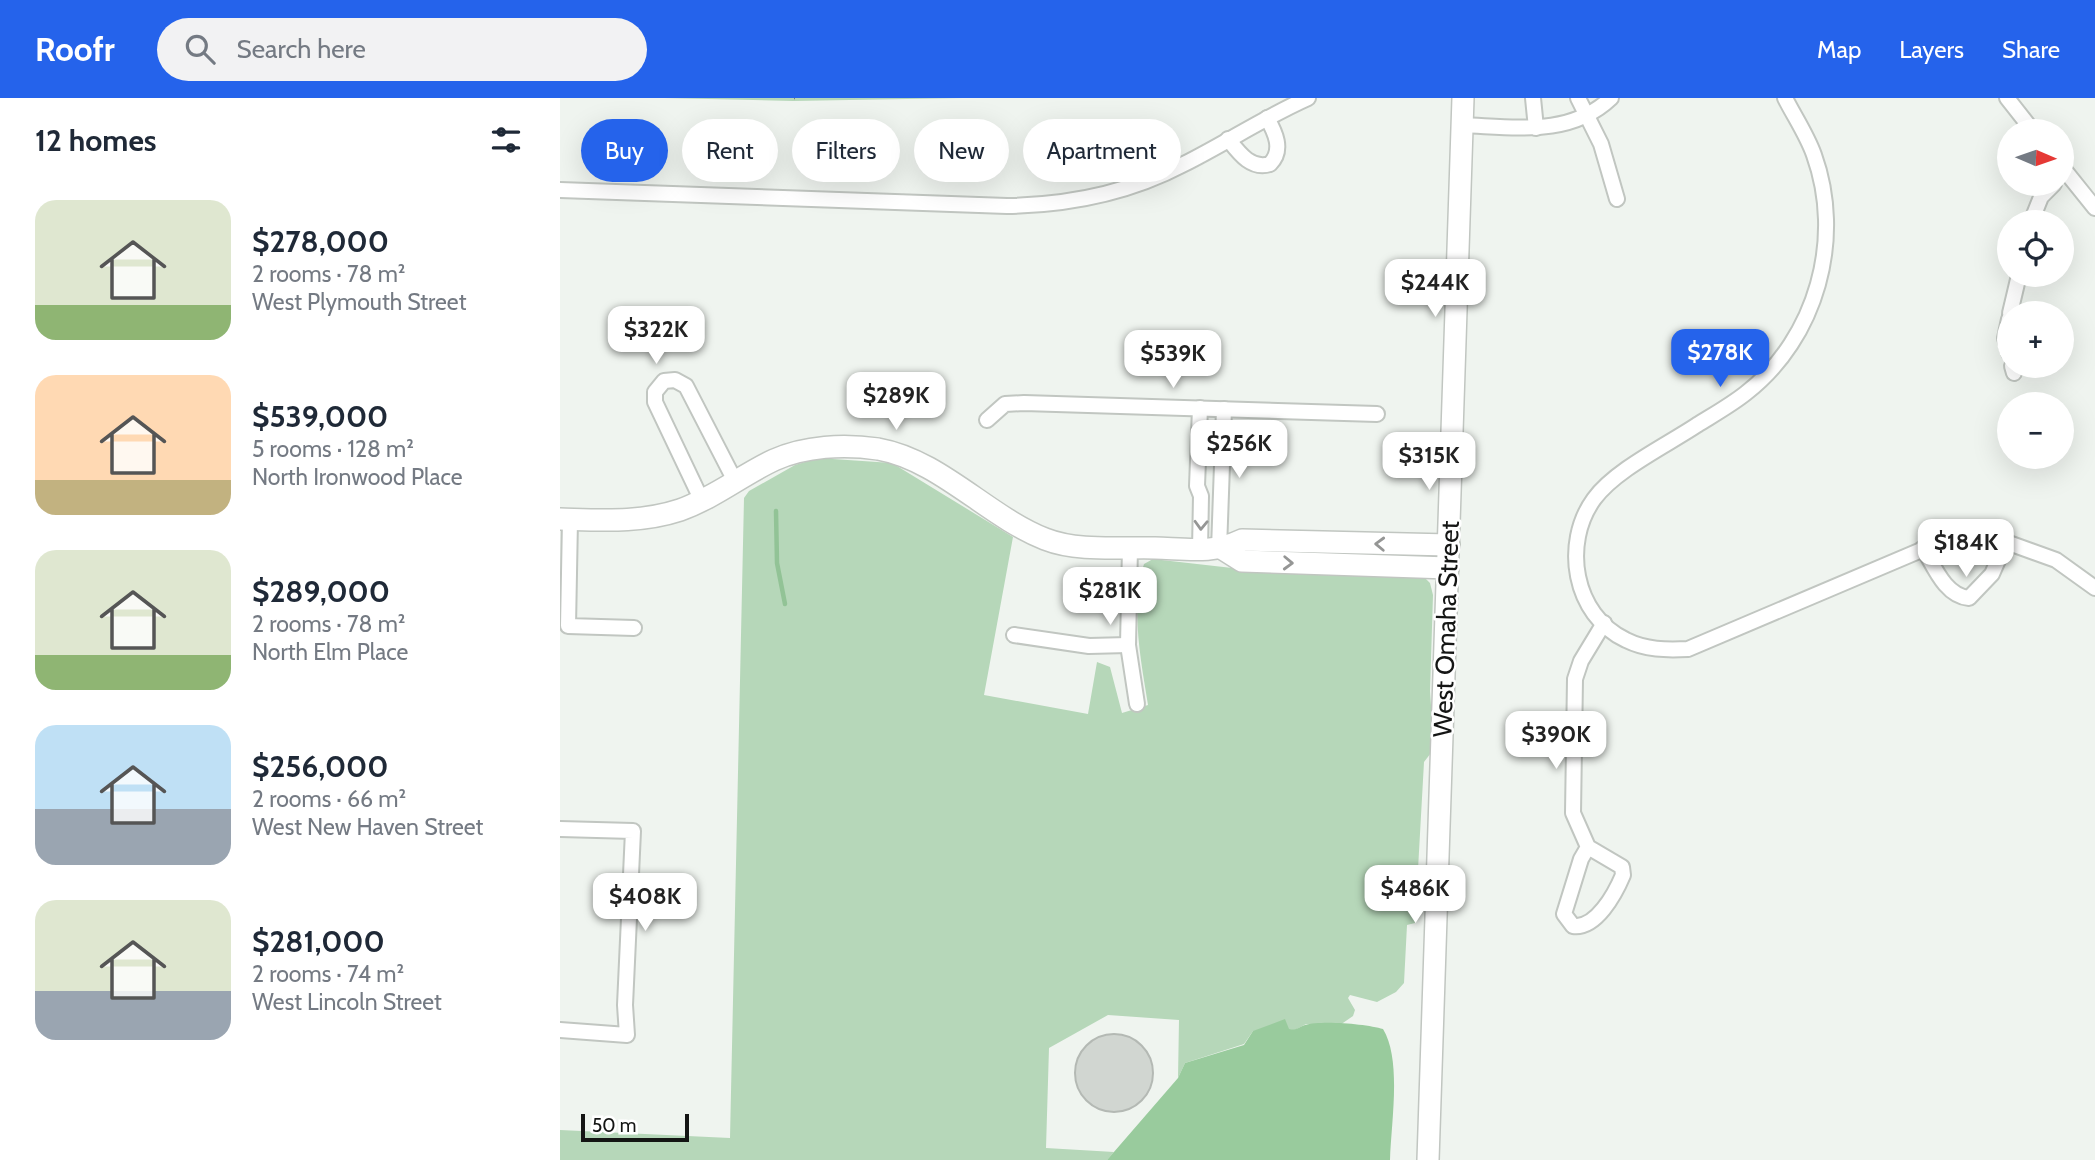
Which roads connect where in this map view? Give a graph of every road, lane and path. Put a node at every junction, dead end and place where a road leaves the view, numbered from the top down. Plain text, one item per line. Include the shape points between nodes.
1 (1308, 98) edge
2 (1463, 98) edge
3 (1533, 98) edge
4 (1578, 98) edge
5 (1611, 98) edge
6 (1785, 98) edge
7 (2007, 98) edge
8 (1587, 116) junction
9 (1267, 118) junction
10 (2024, 119) edge
11 (1462, 125) junction
12 (1536, 128) junction
13 (1228, 139) junction
14 (2074, 184) edge
15 (560, 190) edge
16 (1617, 199) dead end
17 (2095, 208) edge
18 (1200, 408) junction
19 (1224, 409) junction
20 (1377, 414) dead end
21 (988, 420) dead end
22 (736, 483) junction
23 (702, 501) junction
24 (565, 519) edge
25 (2006, 542) junction
26 (1449, 545) junction
27 (1130, 547) junction
28 (1923, 548) junction
29 (1214, 550) junction
30 (1448, 568) junction
31 (2095, 588) edge
32 (1601, 621) junction
33 (634, 628) dead end
34 (1014, 635) dead end
35 (1128, 645) junction
36 (1137, 704) dead end
37 (560, 829) edge
38 (1588, 847) junction
39 (560, 1030) edge
40 (1428, 1160) edge

1 - 9 street
2 - 11 street, West Omaha Street
3 - 12 street
4 - 8 street
5 - 8 street
6 - 32 street via 1814,155 1828,219 1820,285 1793,344 1748,392 1619,476 1595,498 1579,527 1574,559 1581,592
7 - 10 street
8 - 12 street
8 - 16 street via 1601,144
9 - 13 street
9 - 13 street via 1277,149 1270,164 1247,160
11 - 12 street
11 - 26 street, West Omaha Street
13 - 15 street via 1133,186 1092,198 1032,205
14 - 17 street
18 - 19 street
18 - 21 street via 1005,404
18 -> 29 street via 1197,475
19 - 20 street
19 - 29 street
22 - 23 street
22 - 23 street via 686,386 664,381 654,402
22 - 27 street via 773,461 806,450 880,450 924,467 1048,540
23 - 24 street via 645,518
24 - 33 street via 568,626
25 - 28 street via 1952,537
25 - 28 street via 1993,574 1969,598 1947,586
25 - 31 street via 2056,560
26 -> 29 street via 1242,540
26 - 30 street, West Omaha Street
27 - 29 street
27 - 35 street
28 - 32 street via 1688,649 1655,650 1624,640
29 -> 30 street via 1242,561
30 - 40 street, West Omaha Street
32 - 38 street via 1575,679 1573,813
34 - 35 street via 1089,646
35 - 36 street
37 - 39 street via 633,831 627,1035
38 - 38 street via 1622,867 1623,875 1595,918 1586,925 1573,926 1564,914 1566,901

